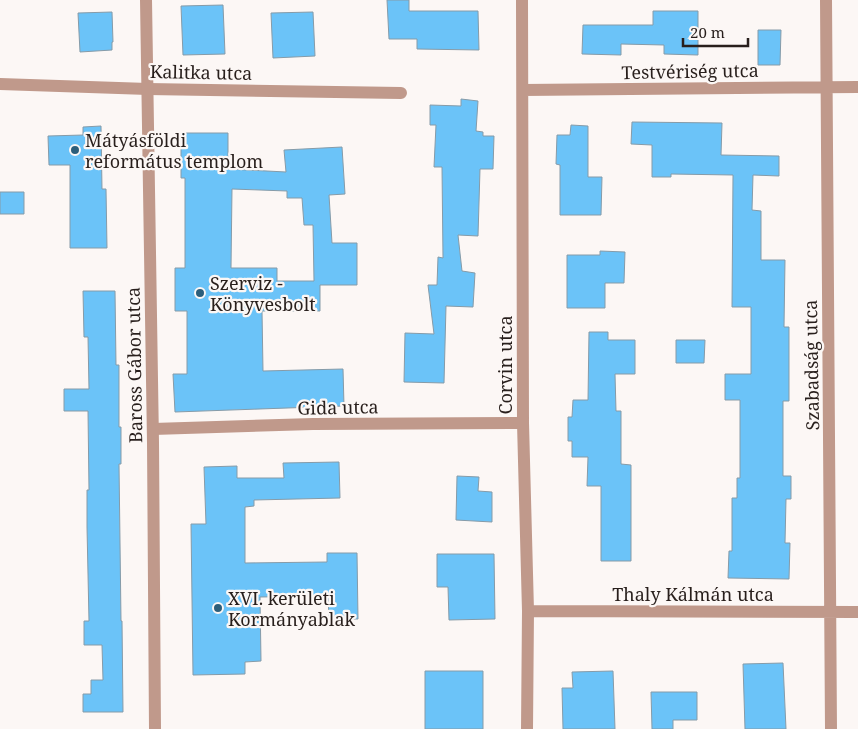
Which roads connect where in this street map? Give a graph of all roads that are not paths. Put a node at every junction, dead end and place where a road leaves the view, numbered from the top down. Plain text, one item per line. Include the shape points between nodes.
1 (146, 0) edge
2 (522, 0) edge
3 (826, 0) edge
4 (0, 84) edge
5 (826, 87) junction
6 (858, 87) edge
7 (148, 89) junction
8 (523, 90) junction
9 (401, 93) dead end
10 (523, 423) junction
11 (153, 429) junction
12 (528, 611) junction
13 (831, 612) junction
14 (858, 612) edge
15 (155, 729) edge
16 (527, 729) edge
17 (831, 729) edge

1 - 7 street, Baross Gábor utca
2 - 8 street, Corvin utca
3 - 5 street, Szabadság utca
4 - 7 street, Kalitka utca
5 - 6 street, Testvériség utca
5 - 8 street, Testvériség utca
5 - 13 street, Szabadság utca
7 - 9 street, Kalitka utca
7 - 11 street, Baross Gábor utca
8 - 10 street, Corvin utca
10 - 11 street, Gida utca
10 - 12 street, Corvin utca
11 - 15 street, Baross Gábor utca
12 - 13 street, Thaly Kálmán utca
12 - 16 street, Corvin utca
13 - 14 street, Thaly Kálmán utca
13 - 17 street, Szabadság utca

